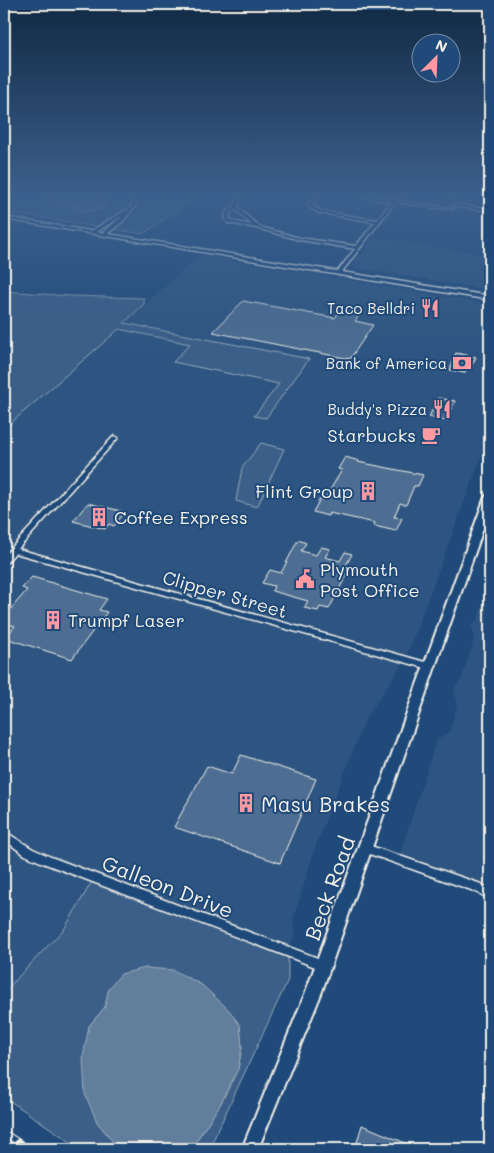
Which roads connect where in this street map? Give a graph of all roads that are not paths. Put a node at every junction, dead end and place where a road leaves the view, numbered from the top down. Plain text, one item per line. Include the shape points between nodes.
1 (202, 250) edge
2 (357, 250) edge
3 (339, 272) junction
4 (490, 298) edge
5 (115, 438) dead end
6 (490, 497) edge
7 (13, 550) junction
8 (4, 560) edge
9 (429, 666) junction
10 (4, 835) edge
11 (365, 848) junction
12 (490, 894) edge
13 (324, 965) junction
14 (250, 1149) edge

1 - 3 street
2 - 3 street
3 - 4 street
5 - 7 street
6 - 9 main road, Beck Road
7 - 8 street
7 - 9 street, Clipper Street
9 - 11 main road, Beck Road
10 - 13 street, Galleon Drive via 47,860
11 - 12 street
11 - 13 main road, Beck Road
13 - 14 main road, Beck Road

